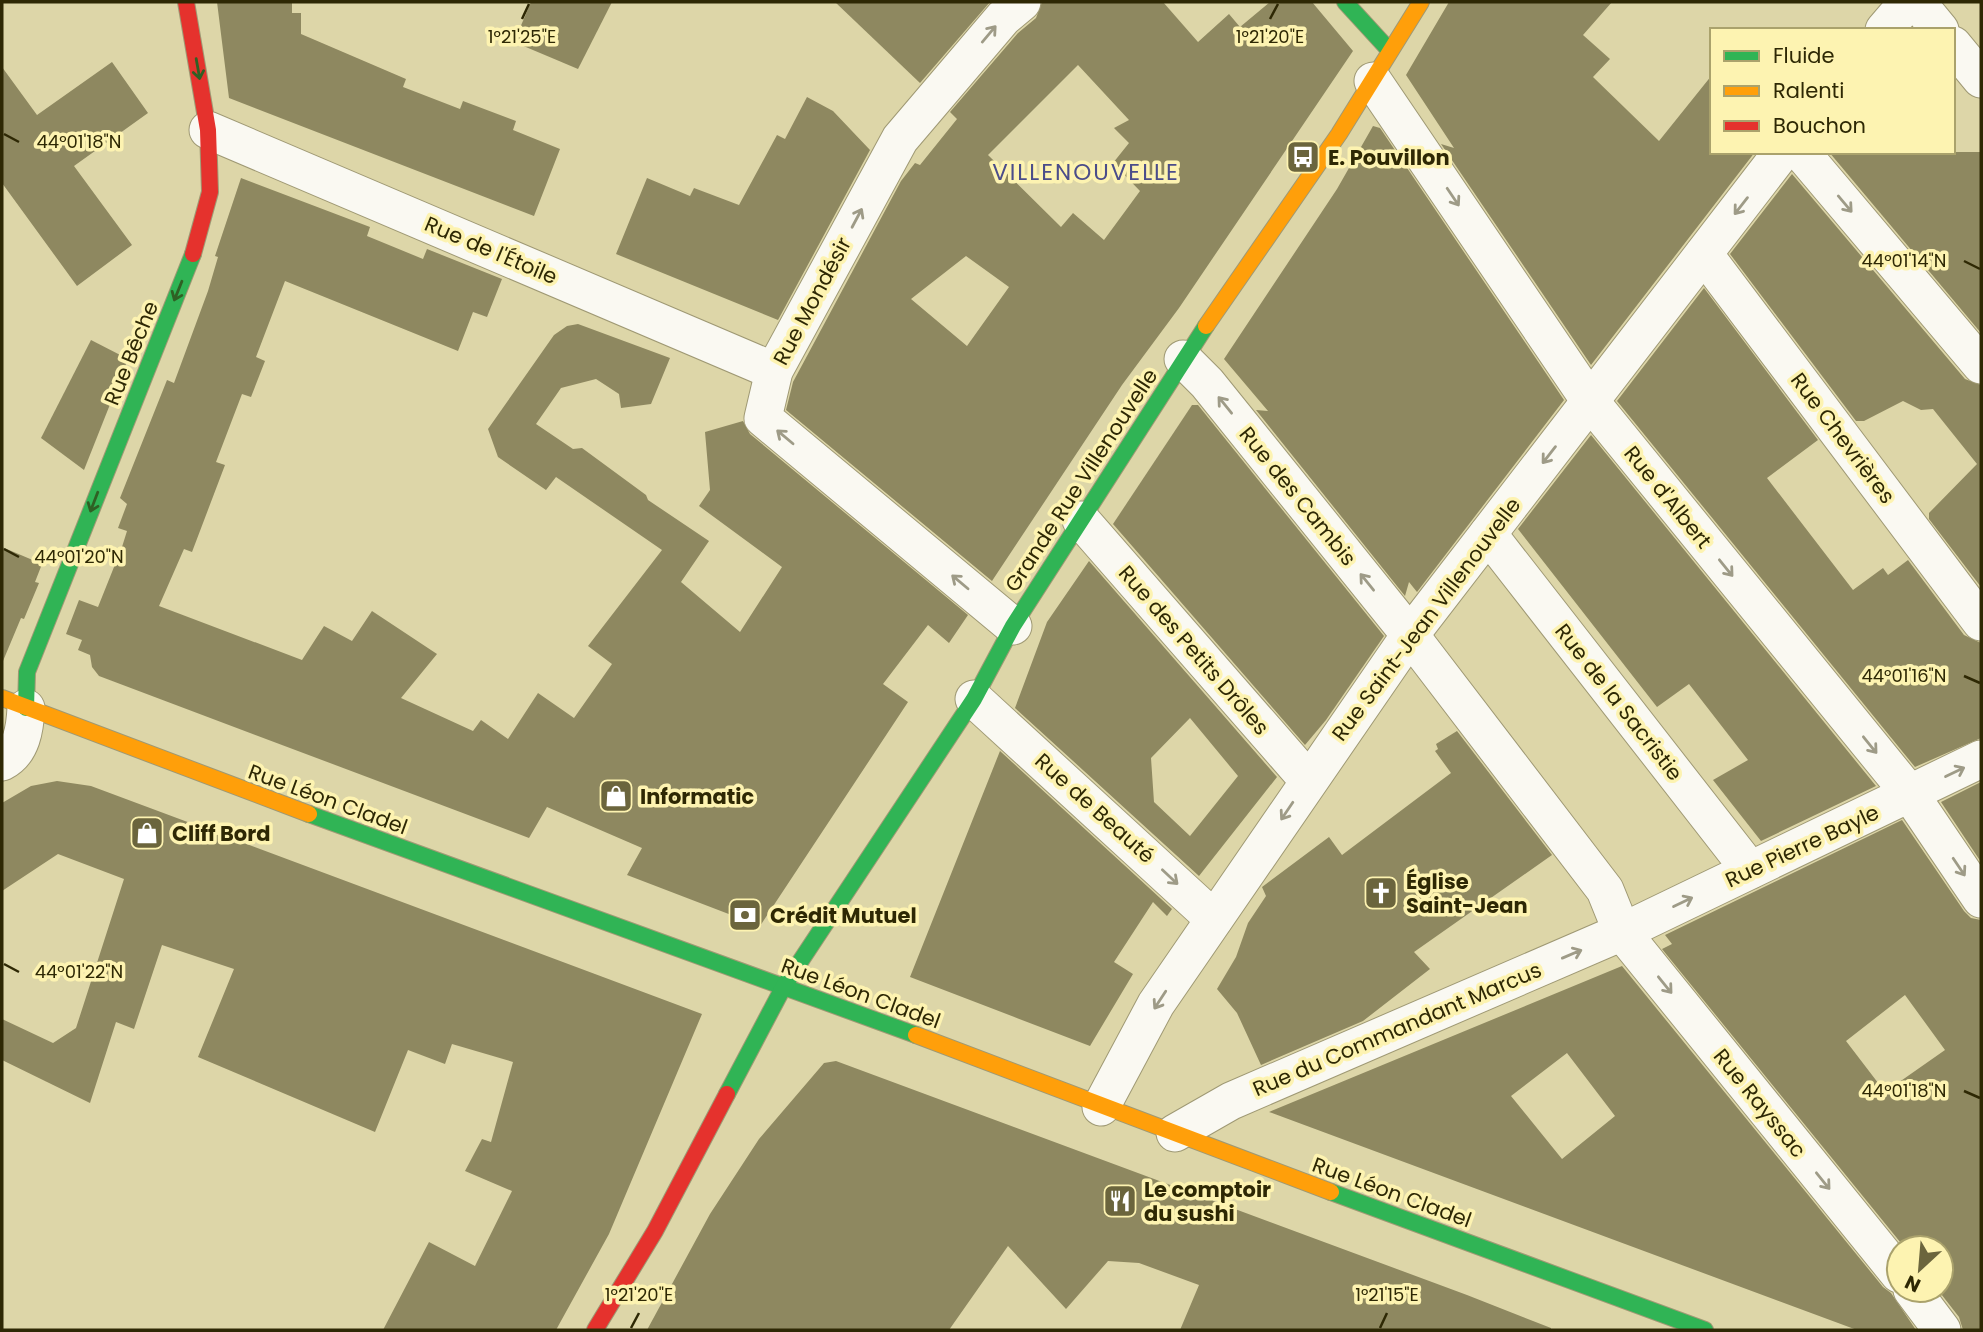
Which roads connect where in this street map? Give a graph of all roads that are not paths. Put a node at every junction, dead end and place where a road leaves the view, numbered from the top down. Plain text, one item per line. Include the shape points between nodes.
1 (186, 2) edge
2 (1022, 2) edge
3 (1345, 2) edge
4 (1421, 2) edge
5 (1908, 2) edge
6 (1917, 2) edge
7 (1886, 28) edge
8 (1938, 28) edge
9 (1955, 47) edge
10 (1381, 66) junction
11 (1981, 79) edge
12 (208, 130) junction
13 (1780, 154) edge
14 (1803, 154) edge
15 (1704, 254) junction
16 (1184, 359) junction
17 (1981, 365) edge
18 (774, 371) junction
19 (1591, 401) junction
20 (1081, 520) junction
21 (1488, 534) junction
22 (1981, 622) edge
23 (1013, 626) junction
24 (1410, 635) junction
25 (974, 699) junction
26 (14, 703) edge
27 (1981, 760) edge
28 (2, 762) edge
29 (1308, 780) junction
30 (1910, 794) junction
31 (1750, 870) junction
32 (1981, 899) edge
33 (1214, 919) junction
34 (1622, 932) junction
35 (784, 986) junction
36 (1101, 1107) junction
37 (1175, 1133) junction
38 (1885, 1257) edge
39 (1922, 1304) edge
40 (595, 1330) edge
41 (1705, 1330) edge
42 (1942, 1330) edge

1 -> 12 main road, Rue Bêche
18 -> 2 street, Rue Mondésir via 900,139 1003,18
3 - 10 main road
4 - 10 main road, Grande Rue Villenouvelle
5 - 7 street
6 - 8 street
9 - 11 street
10 - 16 main road, Grande Rue Villenouvelle
10 -> 19 street, Rue d'Albert
12 - 18 street, Rue de l'Étoile
12 -> 26 main road, Rue Bêche via 210,192 192,257
13 -> 15 street, Rue Saint-Jean Villenouvelle
14 -> 17 street
15 - 19 street, Rue Saint-Jean Villenouvelle
15 - 22 street, Rue Chevrières
16 - 20 main road, Grande Rue Villenouvelle
24 -> 16 street, Rue des Cambis
23 -> 18 street, Rue Mondésir via 762,418
19 -> 21 street, Rue Saint-Jean Villenouvelle
19 -> 30 street, Rue d'Albert
20 - 23 main road, Grande Rue Villenouvelle
20 - 29 street, Rue des Petits Drôles
21 - 24 street, Rue Saint-Jean Villenouvelle
21 - 31 street, Rue de la Sacristie
23 - 25 main road, Grande Rue Villenouvelle
24 - 29 street, Rue Saint-Jean Villenouvelle
24 - 34 street, Rue des Cambis via 1605,890
25 -> 33 street, Rue de Beauté
25 - 35 main road, Grande Rue Villenouvelle
26 - 28 street via 24,733 10,758
26 - 35 main road, Rue Léon Cladel
30 -> 27 street, Rue Pierre Bayle
29 -> 33 street, Rue Saint-Jean Villenouvelle
30 - 31 street, Rue Pierre Bayle
30 -> 32 street, Rue d'Albert
34 -> 31 street, Rue Pierre Bayle
33 -> 36 street, Rue Saint-Jean Villenouvelle via 1156,1004
37 -> 34 street, Rue du Commandant Marcus via 1231,1101
34 -> 38 street, Rue Rayssac
35 - 36 main road, Rue Léon Cladel
35 - 40 main road, Grande Rue Villenouvelle via 655,1231
36 - 37 main road, Rue Léon Cladel
37 - 41 main road, Rue Léon Cladel
39 - 42 street

